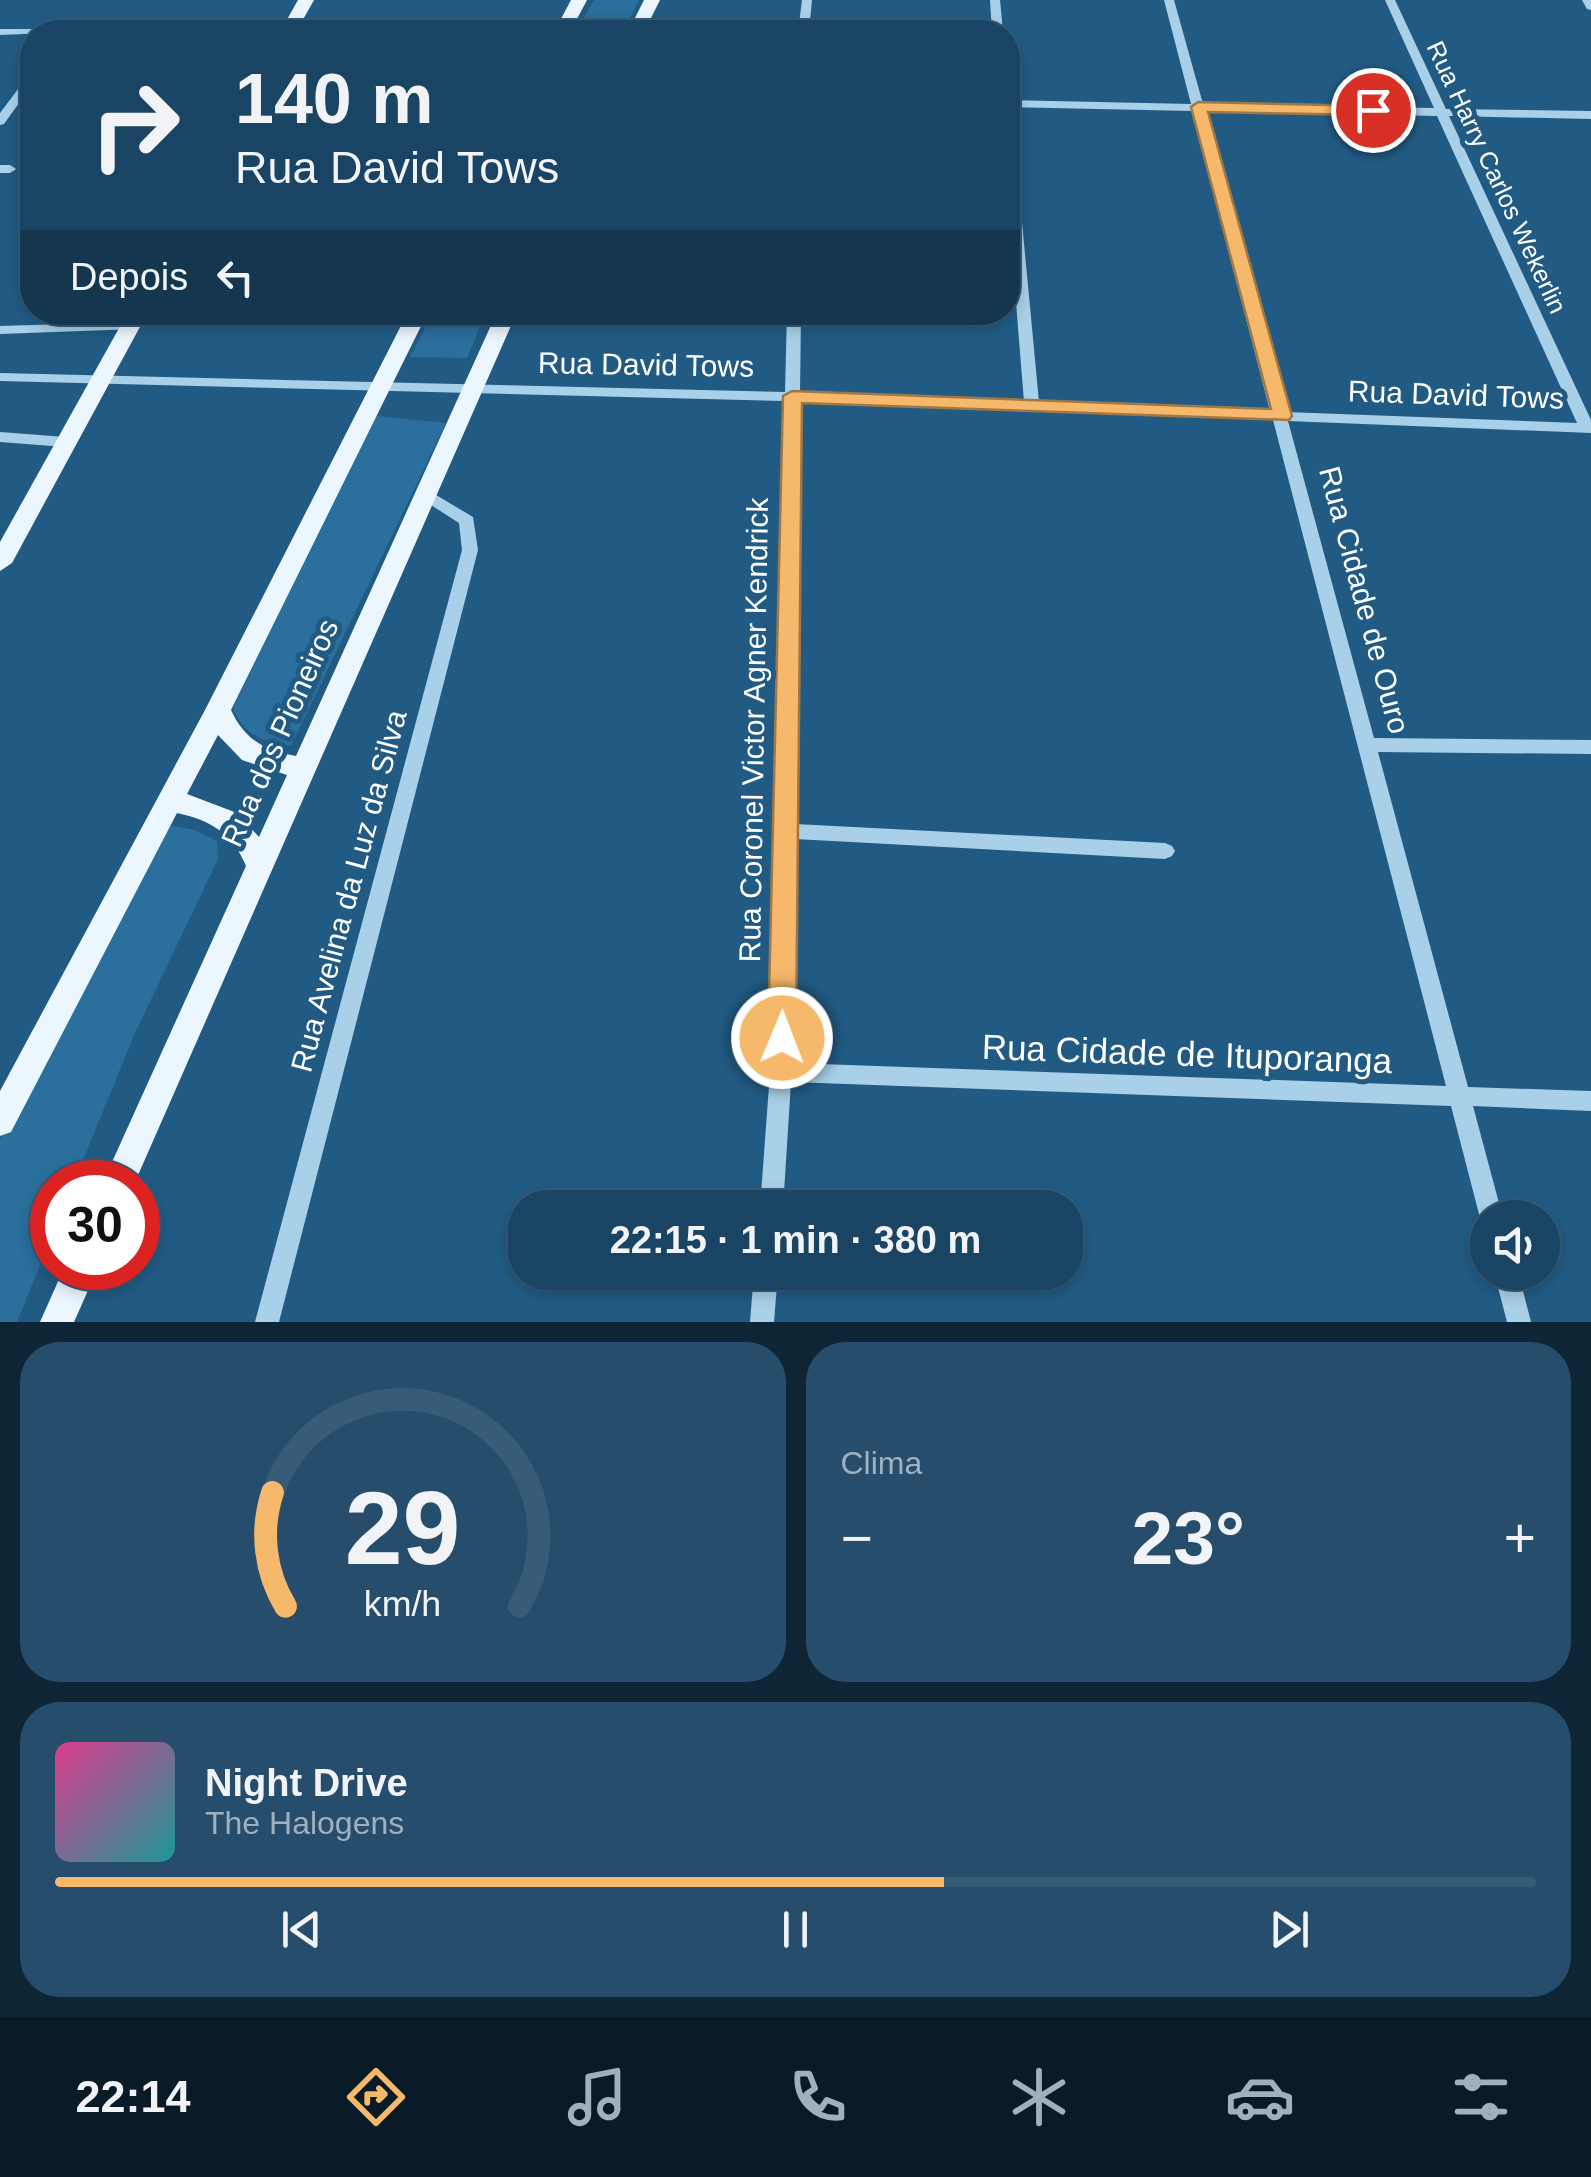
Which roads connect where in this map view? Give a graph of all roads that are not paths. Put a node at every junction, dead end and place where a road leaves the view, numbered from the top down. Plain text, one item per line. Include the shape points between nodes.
1 (1169, 0) edge
2 (1390, 0) edge
3 (1586, 0) edge
4 (1591, 7) edge
5 (20, 95) edge
6 (1020, 104) edge
7 (1198, 107) junction
8 (1443, 112) junction
9 (1591, 115) edge
10 (0, 121) edge
11 (1020, 272) edge
12 (61, 325) edge
13 (131, 325) edge
14 (411, 325) edge
15 (501, 325) edge
16 (794, 325) edge
17 (0, 330) edge
18 (0, 376) edge
19 (102, 378) junction
20 (380, 385) junction
21 (473, 389) junction
22 (792, 396) junction
23 (1032, 405) junction
24 (1282, 416) junction
25 (1589, 428) edge
26 (0, 437) edge
27 (65, 442) junction
28 (426, 494) junction
29 (8, 532) edge
30 (0, 562) edge
31 (218, 710) junction
32 (1368, 745) junction
33 (1591, 748) edge
34 (305, 768) junction
35 (170, 800) junction
36 (785, 831) junction
37 (1164, 850) dead end
38 (261, 869) junction
39 (781, 1072) junction
40 (1460, 1096) junction
41 (1591, 1101) edge
42 (0, 1122) edge
43 (129, 1160) edge
44 (772, 1190) edge
45 (1487, 1200) edge
46 (71, 1290) edge
47 (765, 1290) edge
48 (1511, 1290) edge
49 (57, 1322) edge
50 (267, 1322) edge
51 (762, 1322) edge
52 (1519, 1322) edge

1 - 7 street, Rua Cidade de Ouro
2 - 8 street, Rua Harry Carlos Wekerlin
3 - 4 street
5 - 10 street
6 - 7 street
7 - 8 street
7 - 24 street, Rua Cidade de Ouro
8 - 9 street
8 - 25 street, Rua Harry Carlos Wekerlin
11 - 23 street
12 - 17 street
13 - 19 main road
14 - 20 main road, Rua dos Pioneiros
15 - 21 main road, Rua dos Pioneiros
16 - 22 street, Rua Coronel Victor Agner Kendrick
18 - 19 street, Rua David Tows
19 - 20 street, Rua David Tows
19 - 27 main road
20 - 21 street, Rua David Tows
20 - 31 main road, Rua dos Pioneiros
21 - 22 street, Rua David Tows
21 - 28 main road, Rua dos Pioneiros
22 - 23 street, Rua David Tows
22 - 36 street, Rua Coronel Victor Agner Kendrick
23 - 24 street, Rua David Tows
24 - 25 street, Rua David Tows
24 - 32 street, Rua Cidade de Ouro
26 - 27 street
27 - 29 main road
28 - 34 main road, Rua dos Pioneiros
28 - 50 street, Rua Avelina da Luz da Silva via 467,521 470,550
29 - 30 main road
31 - 34 main road via 226,732 245,750
31 - 35 main road, Rua dos Pioneiros
32 - 33 street
32 - 40 street, Rua Cidade de Ouro
34 - 38 main road, Rua dos Pioneiros
35 - 38 main road via 232,821 252,842
35 - 42 main road, Rua dos Pioneiros
36 - 37 street
36 - 39 street, Rua Coronel Victor Agner Kendrick
38 - 43 main road, Rua dos Pioneiros
39 - 40 street, Rua Cidade de Ituporanga
39 - 44 street, Rua Coronel Victor Agner Kendrick
40 - 41 street, Rua Cidade de Ituporanga
40 - 45 street, Rua Cidade de Ouro
46 - 49 main road
47 - 51 street
48 - 52 street

